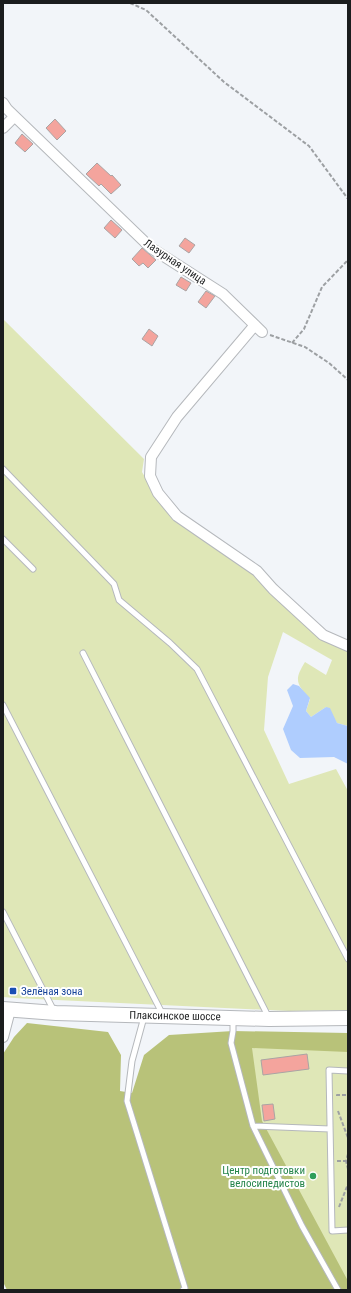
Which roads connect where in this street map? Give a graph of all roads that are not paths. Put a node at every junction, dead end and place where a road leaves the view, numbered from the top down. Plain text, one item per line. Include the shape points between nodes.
1 (3, 103) edge
2 (14, 117) junction
3 (3, 128) edge
4 (3, 469) edge
5 (3, 539) edge
6 (33, 569) dead end
7 (348, 646) edge
8 (83, 653) dead end
9 (3, 705) edge
10 (3, 912) edge
11 (348, 959) edge
12 (7, 1009) edge
13 (56, 1013) junction
14 (144, 1016) junction
15 (164, 1016) junction
16 (233, 1018) junction
17 (348, 1018) edge
18 (269, 1019) junction
19 (3, 1037) edge
20 (348, 1070) edge
21 (253, 1126) junction
22 (330, 1129) junction
23 (348, 1230) edge
24 (183, 1290) edge
25 (338, 1290) edge

1 - 2 street, Лазурная улица
2 - 3 street
2 - 7 street, Лазурная улица via 150,248 223,294 258,329 177,417 150,457 150,476 158,493 177,516 257,571 324,636
4 - 11 lane via 114,584 119,600 197,669
5 - 6 lane
8 - 18 lane
9 - 15 lane
10 - 13 lane
12 - 13 main road, Плаксинское шоссе
12 - 19 street
13 - 14 main road, Плаксинское шоссе
14 - 15 main road, Плаксинское шоссе
14 - 24 lane via 132,1061 127,1101 185,1288
15 - 16 main road, Плаксинское шоссе
16 - 18 main road, Плаксинское шоссе
16 - 21 lane via 231,1042
17 - 18 main road, Плаксинское шоссе
20 - 22 lane via 329,1070
21 - 22 lane
21 - 25 lane via 302,1226
22 - 23 lane via 332,1231

